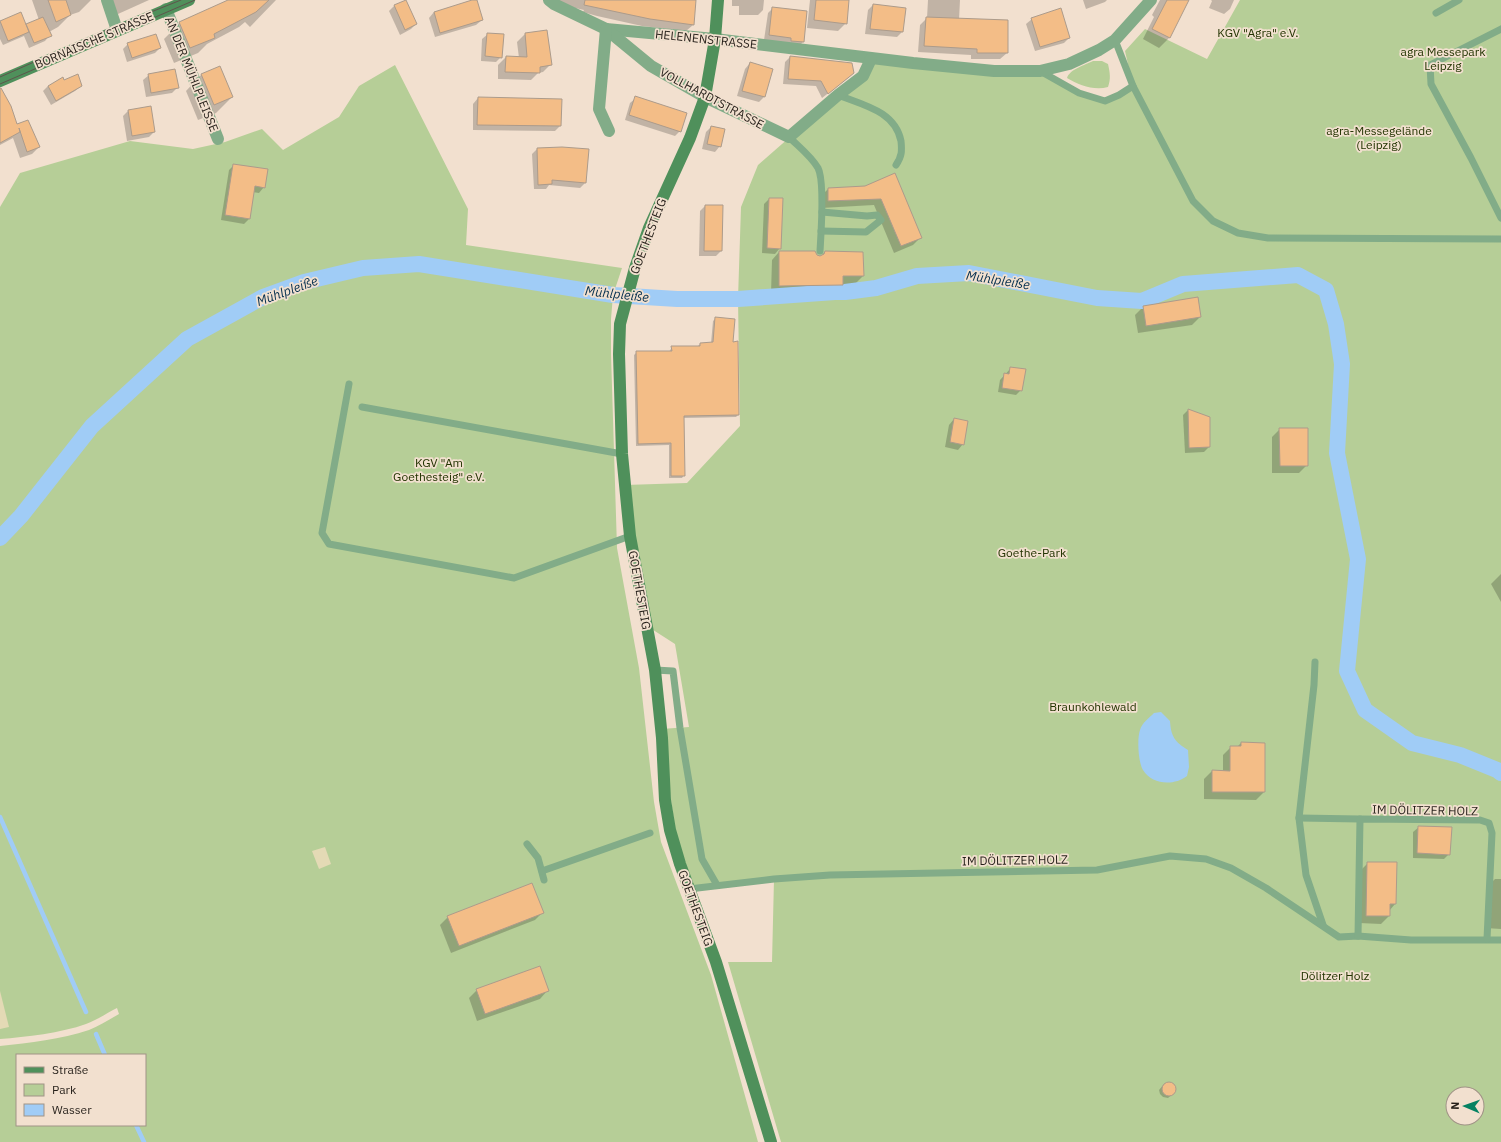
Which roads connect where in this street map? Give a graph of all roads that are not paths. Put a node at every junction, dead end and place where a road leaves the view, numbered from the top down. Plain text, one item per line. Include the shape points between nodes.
1 (107, 0) edge
2 (189, 0) edge
3 (549, 0) edge
4 (718, 0) edge
5 (1151, 0) edge
6 (1459, 0) edge
7 (166, 9) junction
8 (1436, 13) dead end
9 (1501, 28) edge
10 (606, 29) junction
11 (117, 30) junction
12 (715, 39) junction
13 (1115, 40) junction
14 (870, 59) junction
15 (1040, 71) junction
16 (0, 81) edge
17 (1133, 86) junction
18 (838, 95) junction
19 (705, 97) junction
20 (609, 131) dead end
21 (788, 137) junction
22 (218, 139) dead end
23 (896, 164) dead end
24 (822, 212) junction
25 (1501, 218) edge
26 (821, 231) junction
27 (1501, 239) edge
28 (820, 251) dead end
29 (349, 384) dead end
30 (362, 408) dead end
31 (622, 454) junction
32 (630, 536) junction
33 (1315, 662) dead end
34 (655, 670) junction
35 (1299, 818) junction
36 (1360, 820) junction
37 (650, 833) dead end
38 (527, 844) dead end
39 (542, 871) junction
40 (544, 880) dead end
41 (717, 885) junction
42 (689, 889) junction
43 (1323, 925) junction
44 (1358, 936) junction
45 (1487, 940) junction
46 (1501, 940) edge
47 (771, 1142) edge

1 - 11 street
2 - 7 main road, BORNAISCHE STRASSE
3 - 10 street, HELENENSTRASSE
4 - 12 main road, GOETHESTEIG
5 - 13 street
6 - 8 lane
7 - 11 main road, BORNAISCHE STRASSE
7 - 22 street, AN DER MÜHLPLEISSE
9 - 25 lane via 1430,65 1431,84
10 - 12 street, HELENENSTRASSE
10 - 19 street, VOLLHARDTSTRASSE via 651,66
10 - 20 street via 599,109
11 - 16 main road, BORNAISCHE STRASSE
12 - 14 street, HELENENSTRASSE
12 - 19 main road, GOETHESTEIG
13 - 15 street via 1069,64
13 - 17 lane
14 - 15 street, HELENENSTRASSE via 994,71
14 - 18 street via 863,76
15 - 17 lane via 1079,93 1105,101
17 - 27 lane via 1192,201 1213,221 1238,233 1268,238
18 - 21 street
18 - 23 lane via 886,115 895,125 902,147 901,157
19 - 21 street, VOLLHARDTSTRASSE
19 - 31 main road, GOETHESTEIG via 690,138 649,228 620,324
21 - 24 lane via 809,156 819,170
24 - 26 lane
24 - 26 lane via 866,216 877,214 882,220 866,232
26 - 28 lane
29 - 32 lane via 322,533 329,544 514,578
30 - 31 lane
31 - 32 main road, GOETHESTEIG
32 - 34 main road, GOETHESTEIG
33 - 35 lane
34 - 41 lane via 673,671 702,859
34 - 42 main road, GOETHESTEIG via 662,738 664,800 670,830
35 - 36 lane
35 - 43 lane via 1306,875
36 - 44 lane, IM DÖLITZER HOLZ
36 - 45 lane, IM DÖLITZER HOLZ via 1480,820 1489,823 1492,833
37 - 39 lane
38 - 39 lane via 538,858
39 - 40 lane
41 - 42 lane, IM DÖLITZER HOLZ
41 - 43 lane, IM DÖLITZER HOLZ via 830,875 1097,870 1170,856 1206,859 1231,868
42 - 47 main road, GOETHESTEIG via 716,962
43 - 44 lane, IM DÖLITZER HOLZ via 1339,937
44 - 45 lane, IM DÖLITZER HOLZ via 1410,940
45 - 46 lane, IM DÖLITZER HOLZ

